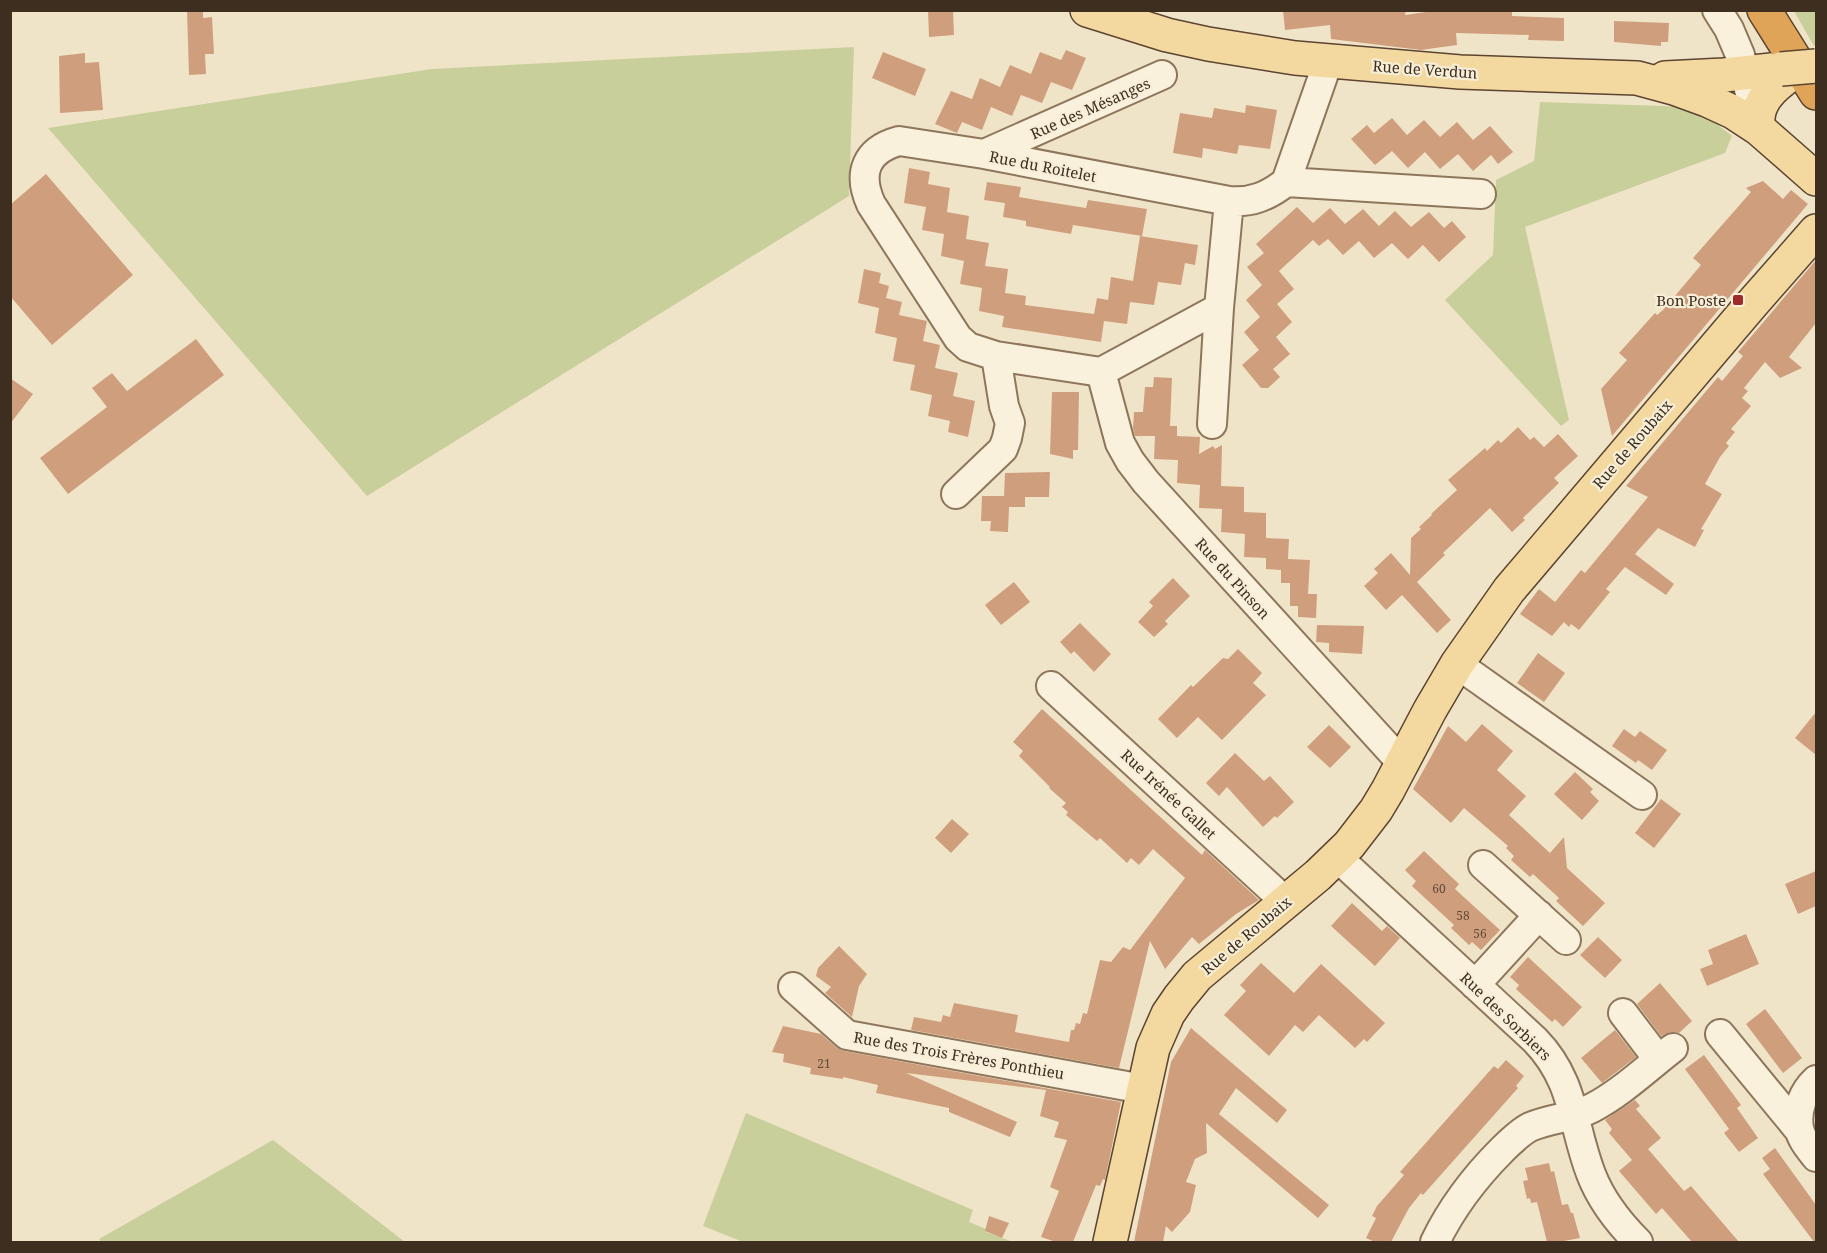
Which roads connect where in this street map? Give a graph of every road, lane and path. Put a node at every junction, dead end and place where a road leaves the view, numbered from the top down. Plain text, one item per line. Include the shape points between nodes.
1 (1087, 10) edge
2 (1717, 10) edge
3 (1764, 10) edge
4 (1781, 10) edge
5 (1328, 62) junction
6 (1744, 74) junction
7 (1803, 74) edge
8 (1162, 75) dead end
9 (1637, 78) junction
10 (1758, 125) junction
11 (984, 154) junction
12 (1816, 179) edge
13 (1286, 182) junction
14 (1481, 194) dead end
15 (1229, 201) junction
16 (1816, 231) edge
17 (1219, 308) junction
18 (996, 356) junction
19 (1101, 372) junction
20 (1212, 424) dead end
21 (956, 494) dead end
22 (1457, 664) junction
23 (1051, 686) dead end
24 (1402, 763) junction
25 (1642, 795) dead end
26 (1337, 857) junction
27 (1483, 865) dead end
28 (1286, 902) junction
29 (1539, 915) junction
30 (1566, 940) dead end
31 (1475, 985) junction
32 (793, 987) dead end
33 (1623, 1013) dead end
34 (1720, 1034) dead end
35 (1816, 1080) edge
36 (1143, 1089) junction
37 (1575, 1114) junction
38 (1799, 1130) junction
39 (1816, 1157) edge
40 (1110, 1242) edge
41 (1435, 1242) edge
42 (1638, 1242) edge

1 - 5 main road, Rue de Verdun via 1200,43
2 - 6 street via 1734,41
3 - 7 highway
4 - 7 highway
5 - 9 main road, Rue de Verdun via 1460,72
5 - 13 street
6 - 7 main road
6 - 9 main road
6 - 10 street
7 - 10 main road via 1774,87 1758,110
8 - 11 street, Rue des Mésanges
9 - 10 main road, Rue de Verdun via 1707,100
10 - 12 main road, Rue de Verdun
11 - 15 street, Rue du Roitelet
11 - 18 street, Rue du Roitelet via 899,141 887,144 872,156 863,178 870,204 958,338 968,347
13 - 14 street
13 - 15 street, Rue du Roitelet via 1254,201
15 - 17 street
16 - 22 main road, Rue de Roubaix via 1537,556
17 - 19 street
17 - 20 street
18 - 19 street
18 - 21 street via 1010,423 1007,438 1003,449
19 - 24 street, Rue du Pinson via 1120,443 1146,482
22 - 24 main road, Rue de Roubaix
22 - 25 street
23 - 28 street, Rue Irénée Gallet
24 - 26 main road, Rue de Roubaix via 1376,810
26 - 28 main road, Rue de Roubaix
26 - 31 street, Rue des Sorbiers
27 - 29 street
28 - 36 main road, Rue de Roubaix via 1197,976 1179,998 1153,1048
29 - 30 street
29 - 31 street
31 - 37 street, Rue des Sorbiers via 1552,1059
32 - 36 street, Rue des Trois Frères Ponthieu via 847,1035
33 - 37 street via 1665,1053 1604,1101
34 - 38 street
35 - 38 street via 1802,1100
36 - 40 main road, Rue de Roubaix
37 - 41 street via 1528,1128 1512,1140 1467,1188
37 - 42 street, Rue des Sorbiers via 1598,1189
38 - 39 street

